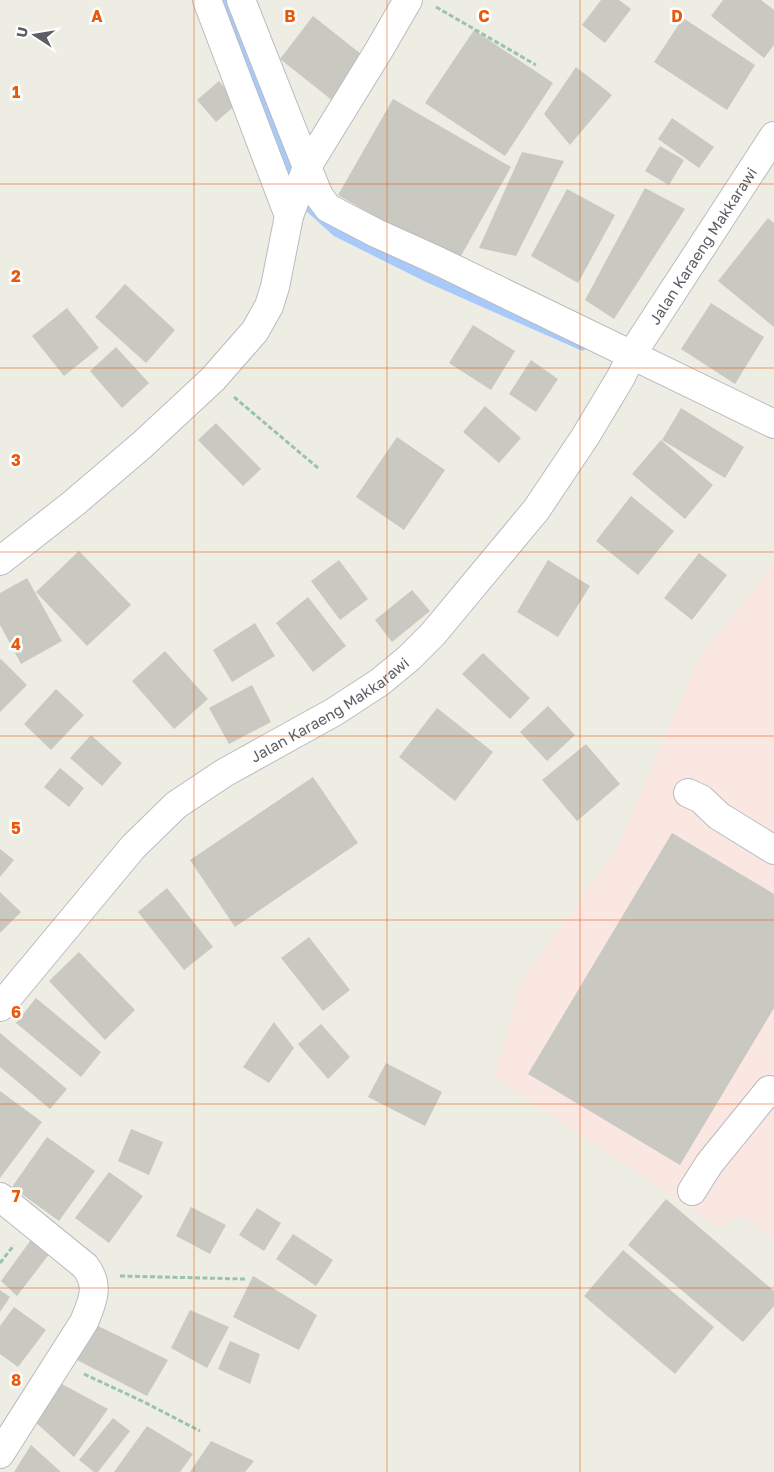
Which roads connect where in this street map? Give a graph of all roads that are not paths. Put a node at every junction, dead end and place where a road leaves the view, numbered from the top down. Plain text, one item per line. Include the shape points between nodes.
1 (207, 0) edge
2 (241, 0) edge
3 (420, 2) edge
4 (774, 136) edge
5 (298, 191) junction
6 (628, 363) junction
7 (774, 424) edge
8 (0, 561) edge
9 (688, 793) dead end
10 (774, 850) edge
11 (0, 1007) edge
12 (772, 1089) edge
13 (692, 1191) dead end
14 (0, 1197) edge
15 (0, 1454) edge

1 - 5 street
2 - 5 street
3 - 5 street via 379,50
4 - 6 street, Jalan Karaeng Makkarawi
5 - 6 street via 319,196 328,208 344,218
5 - 8 street via 275,287 255,331 213,379 142,445
6 - 7 street
6 - 11 street, Jalan Karaeng Makkarawi via 585,437 536,510 409,658 380,682 334,712 224,773 176,805 133,847
9 - 10 street
12 - 13 street
14 - 15 street via 85,1266 92,1275 93,1300 84,1322

